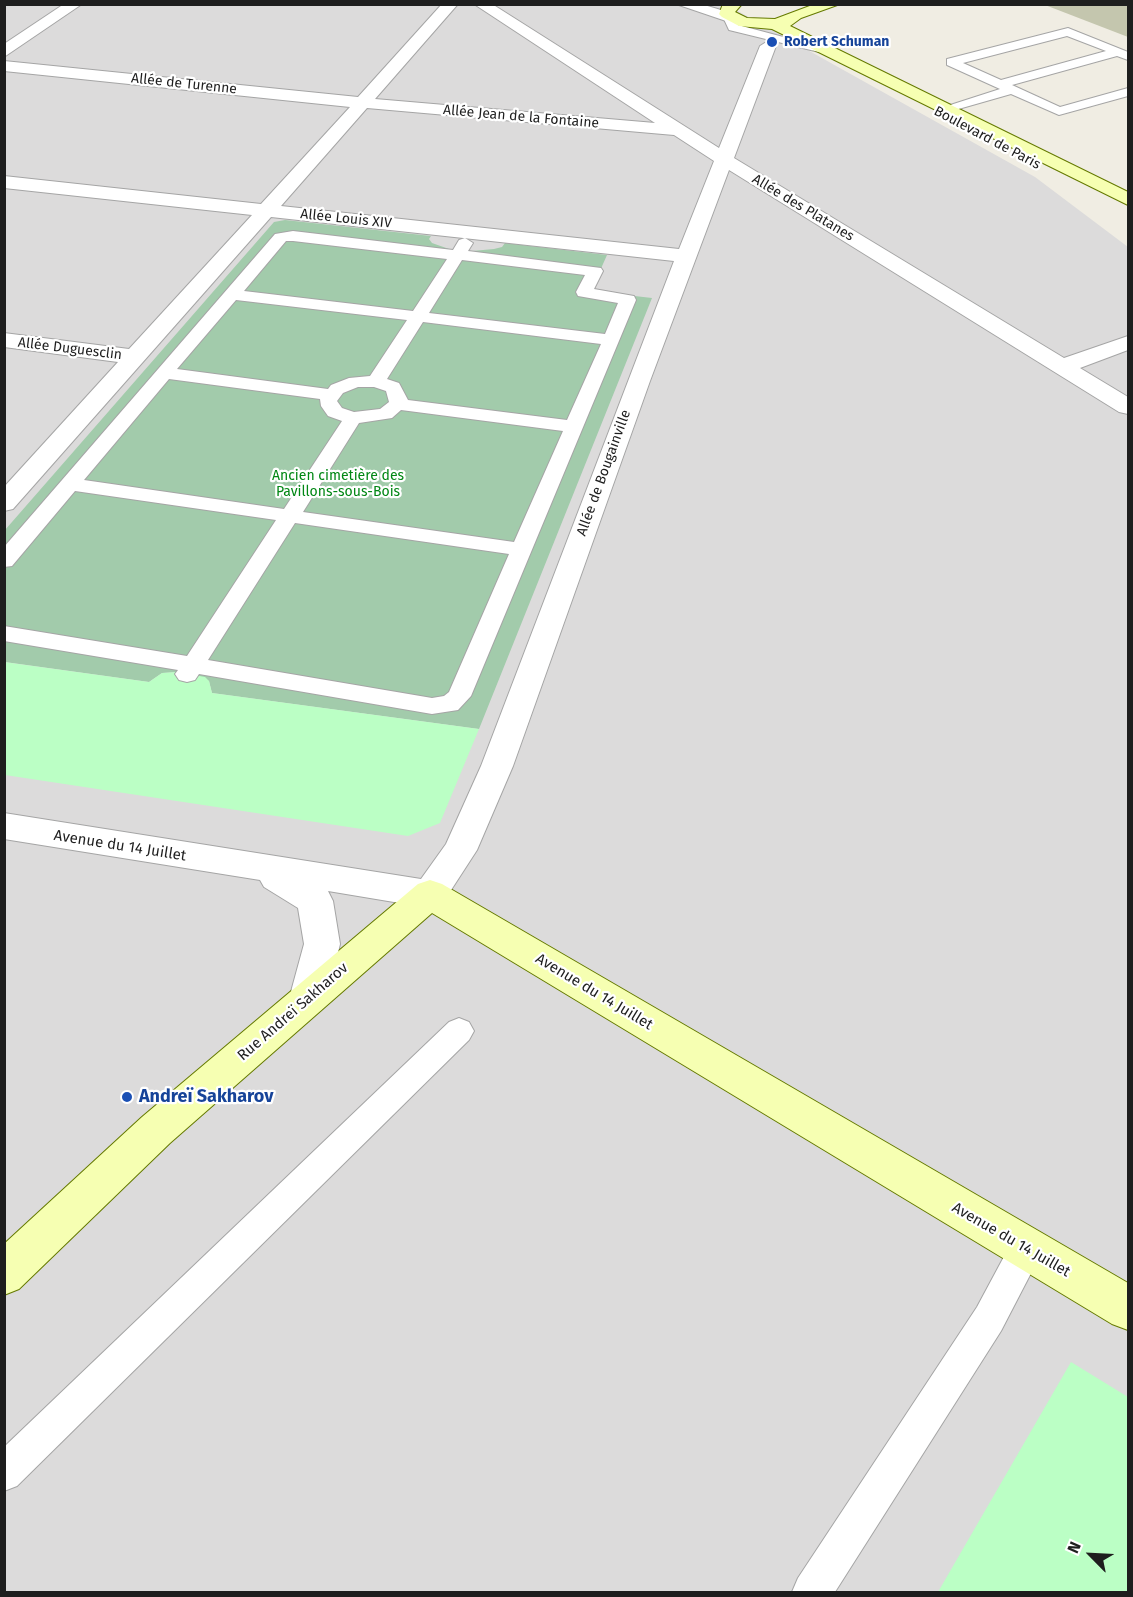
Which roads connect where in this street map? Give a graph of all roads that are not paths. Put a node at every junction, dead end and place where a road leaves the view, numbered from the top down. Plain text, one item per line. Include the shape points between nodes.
1 (75, 4) edge
2 (451, 4) edge
3 (481, 4) edge
4 (682, 4) edge
5 (693, 4) edge
6 (782, 4) edge
7 (833, 4) edge
8 (729, 9) edge
9 (796, 15) junction
10 (775, 24) junction
11 (768, 46) dead end
12 (819, 48) junction
13 (4, 52) edge
14 (1123, 54) edge
15 (848, 62) junction
16 (4, 66) edge
17 (1006, 87) junction
18 (902, 91) junction
19 (1128, 92) edge
20 (363, 103) junction
21 (948, 108) junction
22 (680, 130) junction
23 (724, 160) junction
24 (4, 182) edge
25 (1128, 199) edge
26 (267, 210) junction
27 (1128, 210) edge
28 (471, 232) junction
29 (457, 255) junction
30 (688, 256) junction
31 (231, 294) junction
32 (418, 316) junction
33 (4, 340) edge
34 (613, 340) junction
35 (1128, 343) edge
36 (135, 357) junction
37 (1063, 366) junction
38 (164, 373) junction
39 (376, 381) junction
40 (331, 394) junction
41 (398, 404) junction
42 (1128, 407) edge
43 (353, 418) junction
44 (575, 427) junction
45 (70, 484) junction
46 (4, 503) edge
47 (289, 516) junction
48 (523, 550) junction
49 (4, 561) edge
50 (4, 633) edge
51 (190, 670) junction
52 (4, 826) edge
53 (264, 869) junction
54 (430, 894) junction
55 (308, 999) junction
56 (459, 1031) dead end
57 (156, 1130) junction
58 (4, 1243) edge
59 (1026, 1250) junction
60 (4, 1274) edge
61 (1128, 1308) edge
62 (4, 1473) edge
63 (812, 1593) edge

1 - 13 street
2 - 20 street
3 - 22 street, Allée des Platanes
4 - 8 street
5 - 8 street
6 - 9 street
7 - 9 street
8 - 10 street via 754,25
8 - 12 lane via 733,27
9 - 10 street via 790,21
10 - 12 street, Boulevard de Paris
11 - 23 street, Allée de Bougainville
12 - 15 street, Boulevard de Paris
14 - 17 lane
14 - 17 lane via 1068,32 951,62
15 - 18 street, Boulevard de Paris
15 - 21 street, Boulevard de Paris
16 - 20 street, Allée de Turenne
17 - 19 lane via 1059,111
17 - 21 lane
18 - 21 street via 939,109
18 - 27 street, Boulevard de Paris via 1011,152
20 - 22 street, Allée Jean de la Fontaine
20 - 26 street
21 - 25 street, Boulevard de Paris
22 - 23 street, Allée des Platanes
23 - 30 street, Allée de Bougainville
23 - 37 street, Allée des Platanes
24 - 26 street, Allée Louis XIV
26 - 28 street, Allée Louis XIV
26 - 36 street
28 - 29 lane
28 - 30 street, Allée Louis XIV
29 - 31 lane via 284,237 276,241
29 - 32 lane
29 - 34 lane via 595,271 585,292 622,297 629,302
30 - 54 street, Allée de Bougainville via 497,766 460,850
31 - 32 lane
31 - 38 lane
32 - 34 lane
32 - 39 lane
33 - 36 street, Allée Duguesclin
34 - 44 lane
35 - 37 street
36 - 46 street
37 - 42 street, Allée des Platanes
38 - 40 lane
38 - 45 lane
39 - 40 lane via 355,382
39 - 41 lane via 393,387
40 - 43 lane via 328,400 335,412
41 - 43 lane via 385,414
41 - 44 lane
43 - 47 lane
44 - 48 lane
45 - 47 lane
45 - 49 lane
47 - 48 lane
47 - 51 lane
48 - 51 lane via 459,696 450,704 432,706
50 - 51 lane
52 - 53 street, Avenue du 14 Juillet
53 - 54 street, Avenue du 14 Juillet
53 - 55 street via 315,901 322,944
54 - 55 street, Rue Andreï Sakharov
54 - 59 street, Avenue du 14 Juillet
55 - 57 street, Rue Andreï Sakharov
56 - 62 lane
57 - 58 street, Rue Andreï Sakharov
57 - 60 street, Rue Andreï Sakharov
59 - 61 street, Avenue du 14 Juillet
59 - 63 lane via 990,1318

